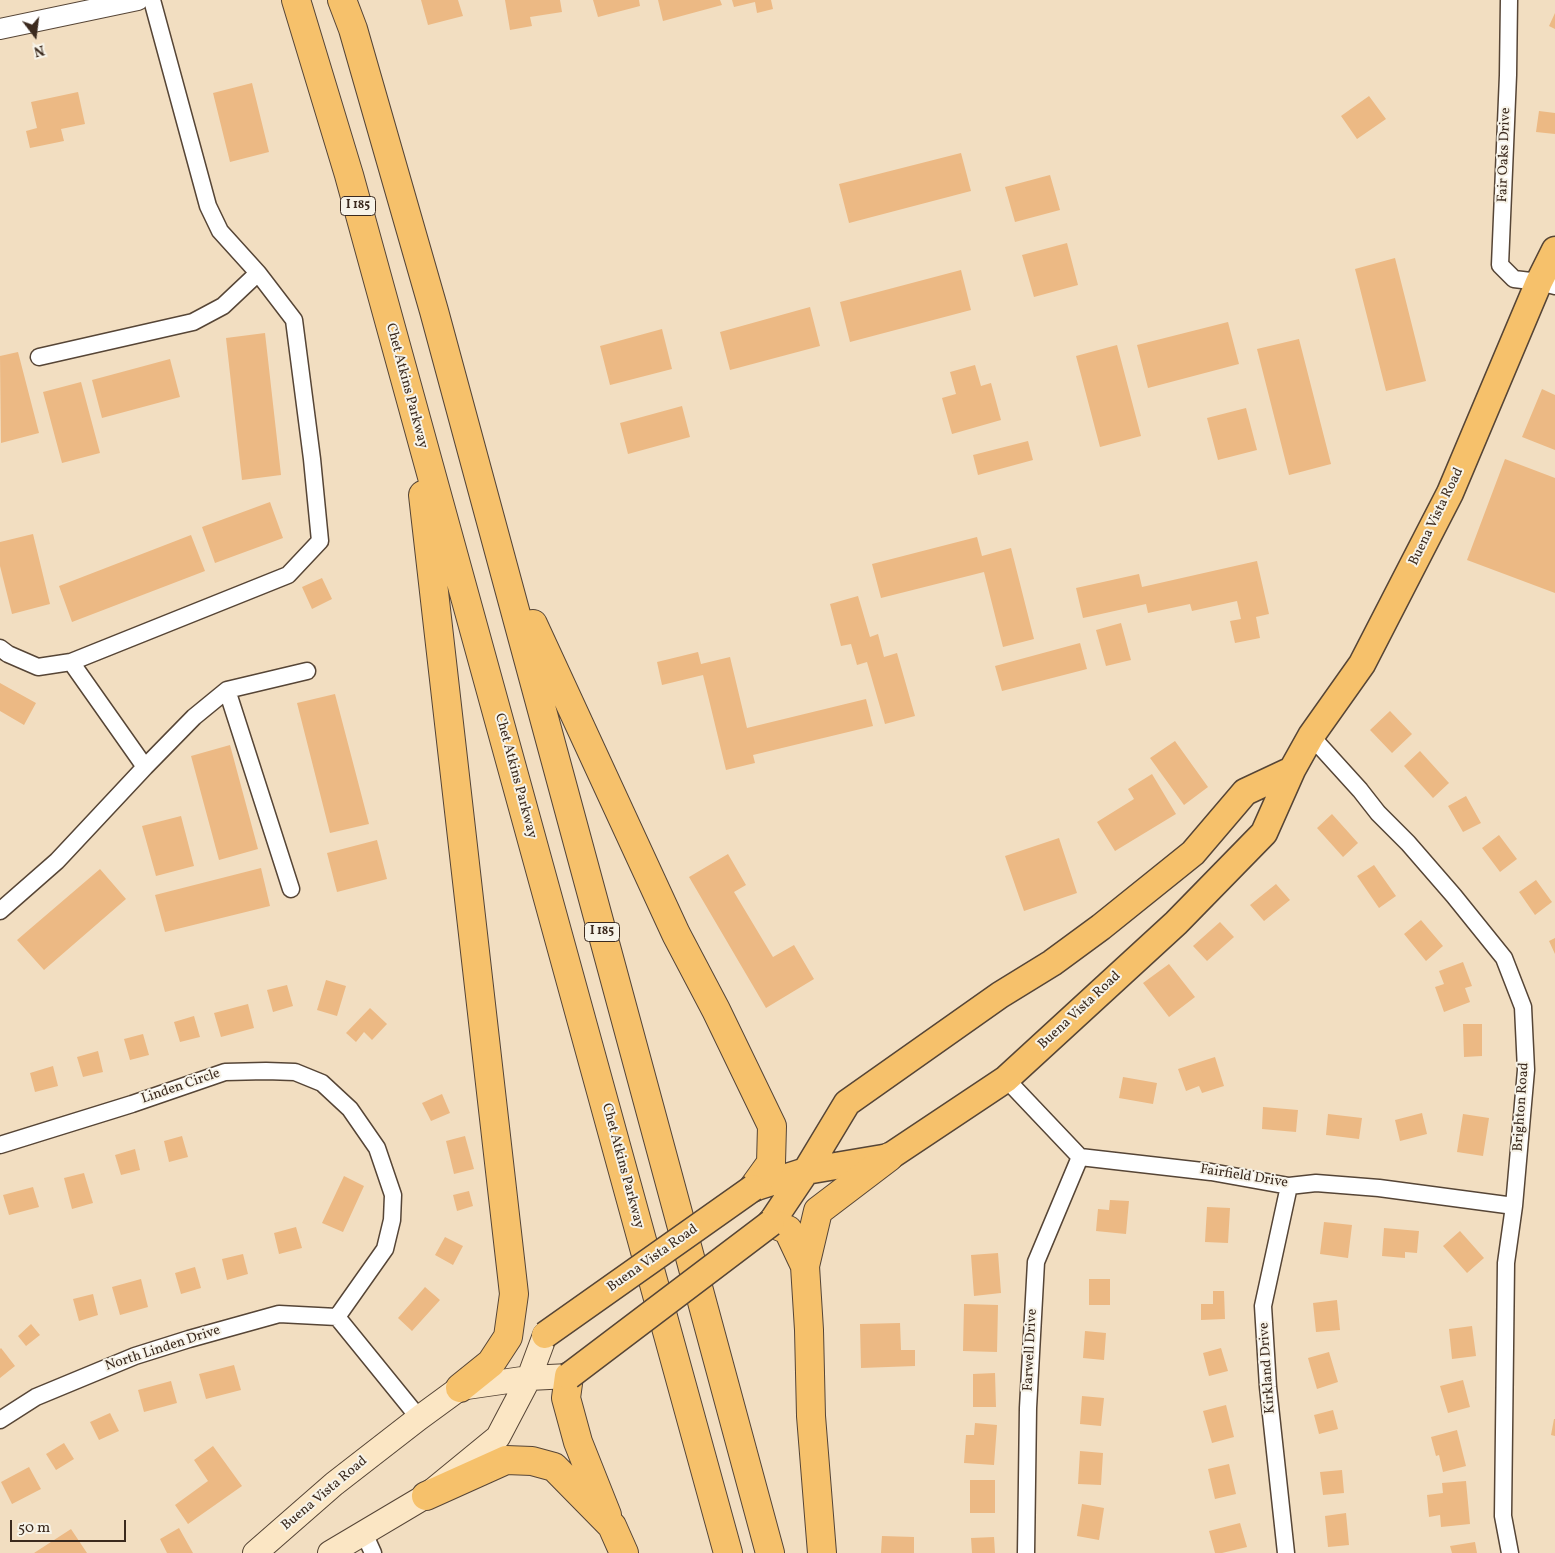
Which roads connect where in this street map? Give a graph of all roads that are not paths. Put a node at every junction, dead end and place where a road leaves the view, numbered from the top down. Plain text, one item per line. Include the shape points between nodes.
1 (138, 0) edge
2 (152, 0) edge
3 (296, 0) edge
4 (342, 0) edge
5 (1509, 0) edge
6 (0, 29) edge
7 (1555, 250) edge
8 (258, 273) junction
9 (1547, 284) edge
10 (39, 357) dead end
11 (449, 372) junction
12 (414, 414) junction
13 (0, 648) edge
14 (71, 662) junction
15 (307, 671) dead end
16 (227, 690) junction
17 (1311, 736) junction
18 (145, 767) junction
19 (1292, 770) junction
20 (291, 889) dead end
21 (0, 911) edge
22 (1006, 1079) junction
23 (0, 1145) edge
24 (1080, 1156) junction
25 (889, 1157) junction
26 (806, 1171) junction
27 (1289, 1186) junction
28 (753, 1188) junction
29 (1514, 1206) junction
30 (771, 1223) junction
31 (805, 1266) junction
32 (337, 1317) junction
33 (545, 1335) joint
34 (569, 1376) junction
35 (529, 1378) junction
36 (460, 1388) junction
37 (419, 1418) junction
38 (0, 1420) edge
39 (426, 1496) junction
40 (612, 1526) junction
41 (368, 1543) edge
42 (255, 1553) edge
43 (330, 1553) edge
44 (624, 1553) edge
45 (728, 1553) edge
46 (770, 1553) edge
47 (822, 1553) edge
48 (1026, 1553) edge
49 (1286, 1553) edge
50 (1510, 1553) edge

1 - 6 street
2 - 8 street via 208,206 220,231
3 - 12 highway, Chet Atkins Parkway / I 185 via 349,175
4 - 11 highway, I 185 via 356,38
5 - 9 street, Fair Oaks Drive via 1500,265 1514,279
7 - 9 main road, Buena Vista Road
8 - 10 street via 222,306 193,322
8 - 14 street via 294,320 320,540 288,576
9 - 17 main road, Buena Vista Road via 1450,493 1362,664
11 - 28 highway via 536,634 676,934 772,1126 771,1163
11 - 46 highway, I 185
12 - 36 highway via 514,1294 508,1337 491,1363
12 - 45 highway, Chet Atkins Parkway / I 185
13 - 14 street via 38,667
14 - 18 street
15 - 16 street
16 - 18 street
16 - 20 street
17 - 19 main road, Buena Vista Road
17 - 29 street, Brighton Road via 1437,876 1504,958 1523,1007 1526,1070
18 - 21 street via 57,861
19 - 22 main road, Buena Vista Road via 1264,832 1176,923
19 - 26 main road via 1245,792 1193,853 1101,927 847,1104
22 - 24 street
22 - 25 main road, Buena Vista Road
23 - 32 street, Linden Circle via 225,1072 295,1072 322,1083 350,1109 377,1148 393,1195 392,1220 385,1249
24 - 27 street, Fairfield Drive via 1211,1172
24 - 48 street, Farwell Drive via 1036,1262 1028,1408
25 - 26 main road, Buena Vista Road
25 - 31 highway via 818,1211
26 - 28 main road, Buena Vista Road
26 - 30 main road
27 - 29 street, Fairfield Drive via 1316,1183 1379,1188
27 - 49 street, Kirkland Drive via 1263,1306 1268,1387
28 - 33 main road, Buena Vista Road, bridge
29 - 50 street, Brighton Road via 1506,1263 1504,1398 1503,1516
30 - 31 highway via 788,1230
30 - 34 main road, bridge
31 - 47 highway via 811,1416
32 - 37 street
32 - 38 street, North Linden Drive via 279,1314 135,1356 36,1397
33 - 35 main road, Buena Vista Road
34 - 35 main road, Buena Vista Road
34 - 40 highway via 566,1398 578,1442
35 - 36 main road, Buena Vista Road
35 - 39 main road, Buena Vista Road via 498,1437
36 - 37 main road, Buena Vista Road
37 - 42 main road, Buena Vista Road via 334,1484
39 - 40 highway via 506,1460 532,1461 554,1467
39 - 41 main road, Buena Vista Road
40 - 44 highway
41 - 43 main road, Buena Vista Road

